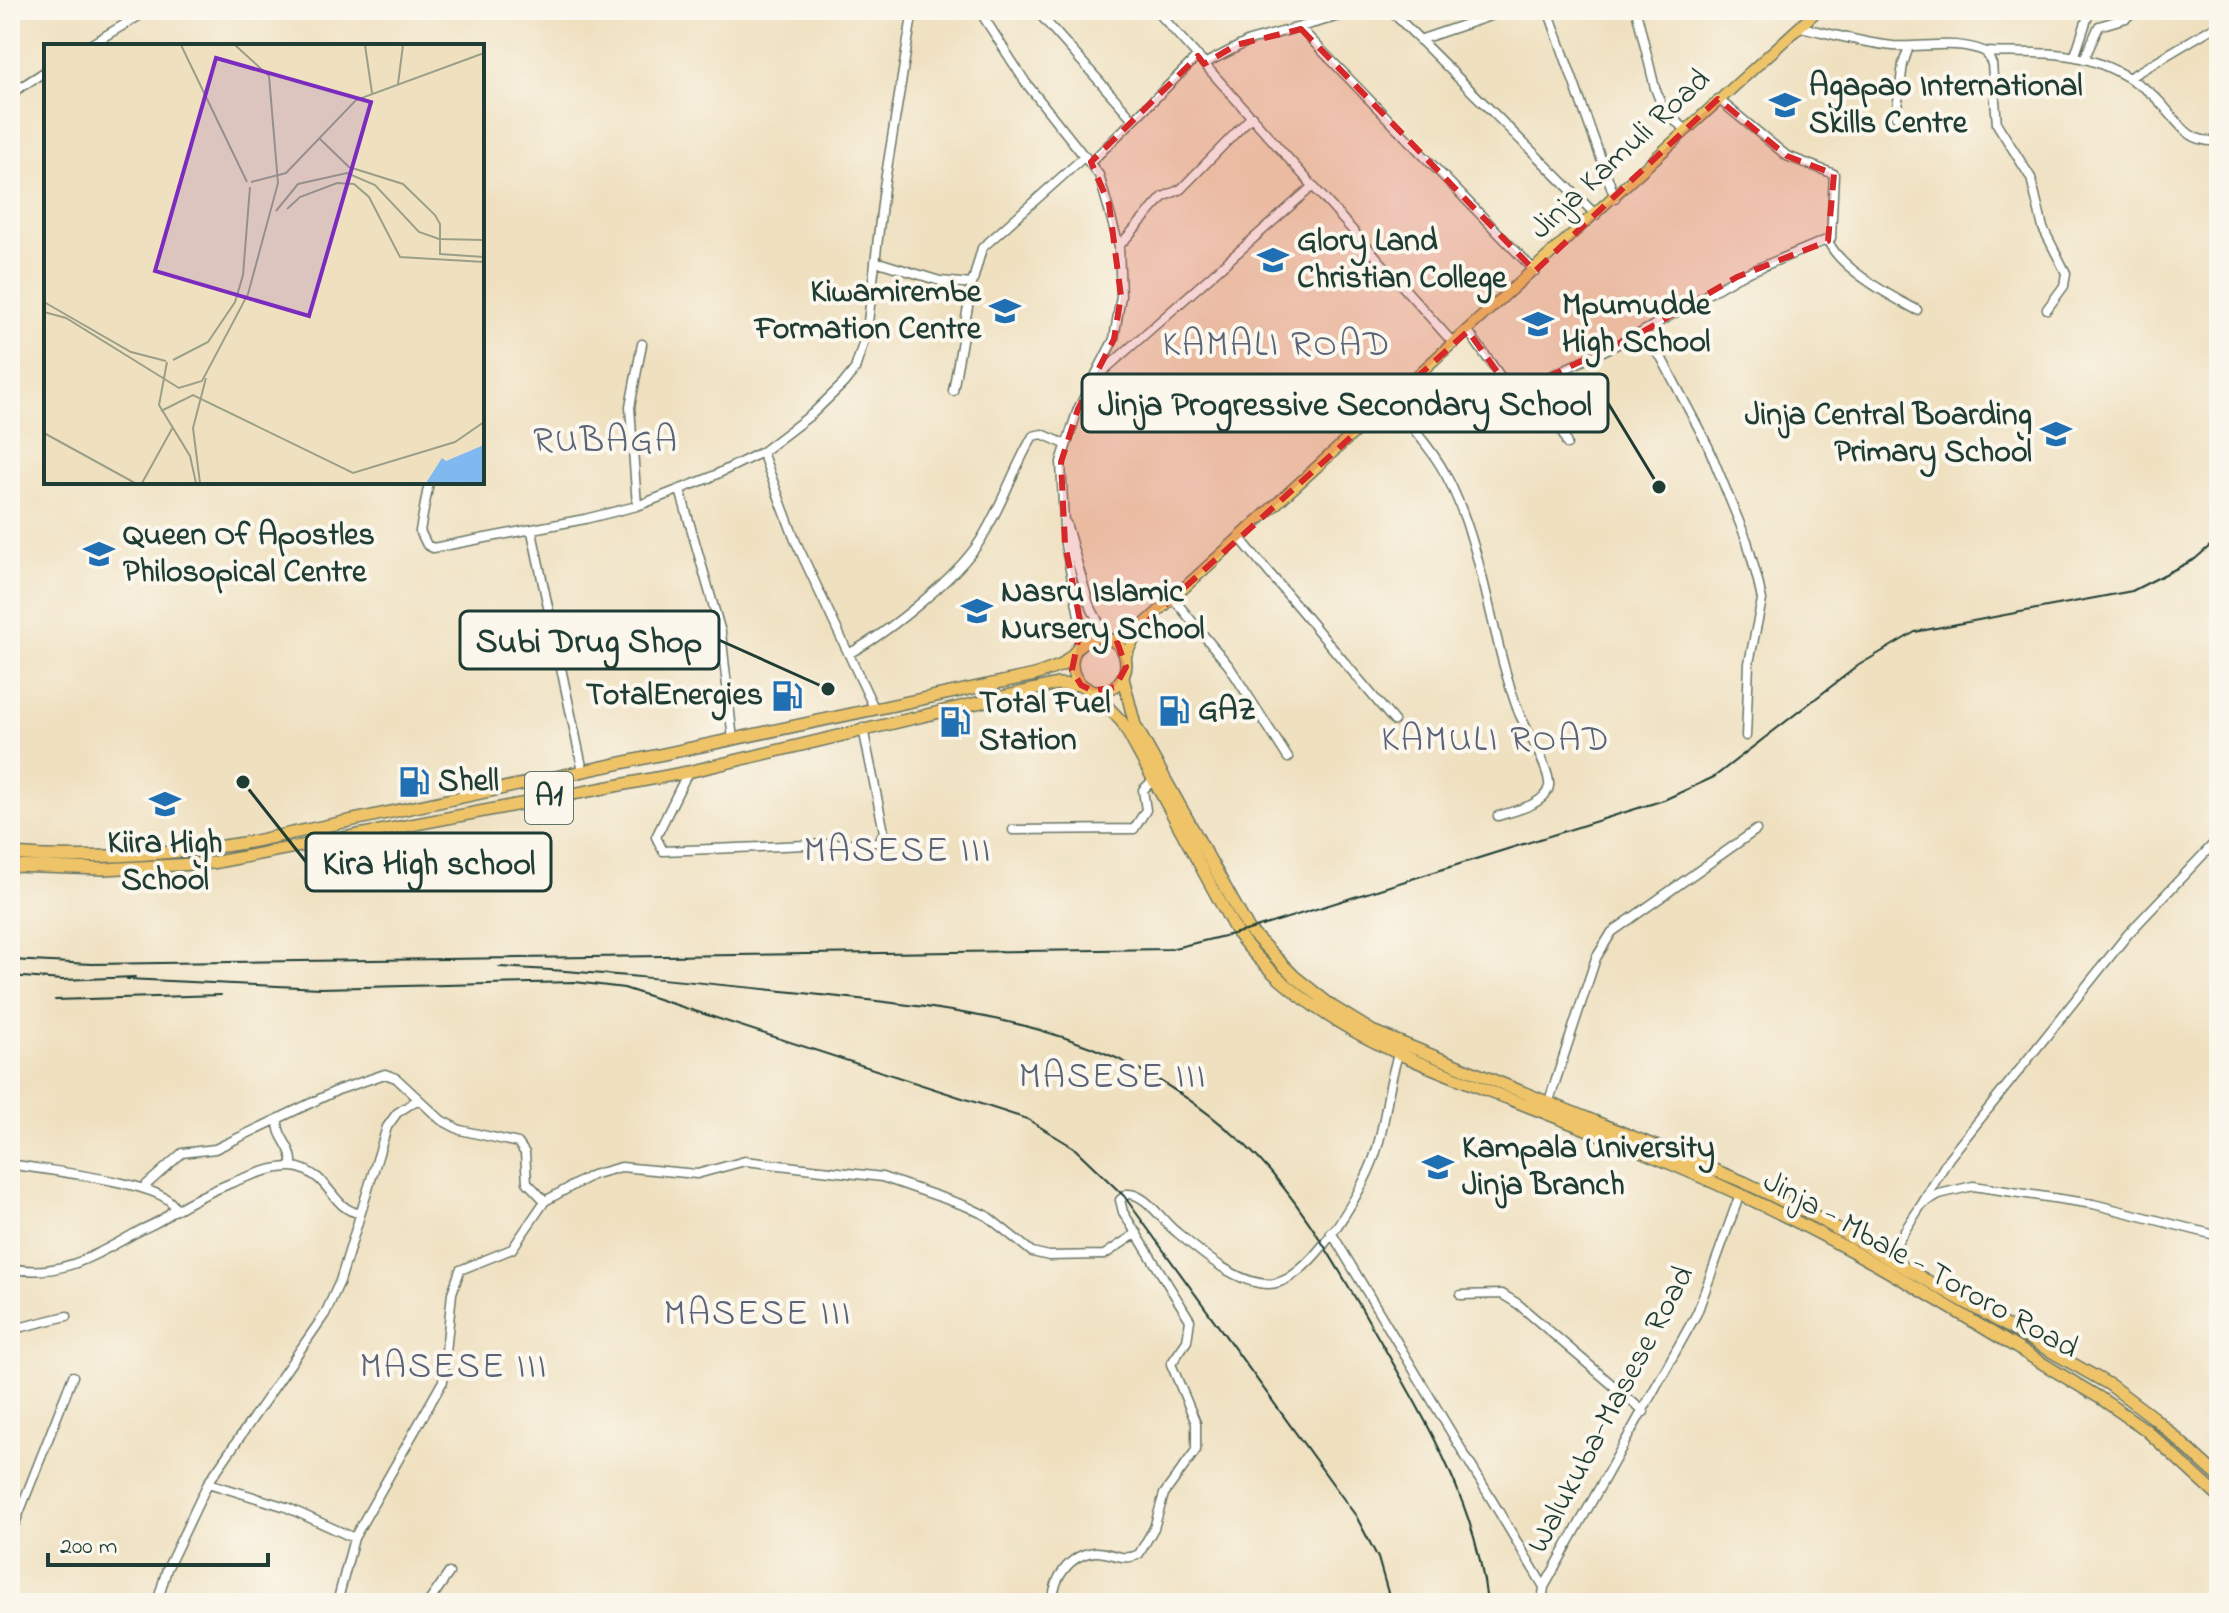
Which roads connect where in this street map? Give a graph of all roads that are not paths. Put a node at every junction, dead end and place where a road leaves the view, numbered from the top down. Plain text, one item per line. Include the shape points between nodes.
1 (149, 10) edge
2 (913, 10) edge
3 (979, 10) edge
4 (1036, 10) edge
5 (1156, 10) edge
6 (1362, 10) edge
7 (1390, 10) edge
8 (1508, 10) edge
9 (1548, 10) edge
10 (1636, 10) edge
11 (2090, 10) edge
12 (2136, 10) edge
13 (1813, 12) edge
14 (2219, 24) edge
15 (1801, 27) junction
16 (1301, 29) junction
17 (1419, 40) junction
18 (91, 44) edge
19 (1909, 47) junction
20 (1986, 52) junction
21 (2080, 56) junction
22 (1201, 60) junction
23 (44, 72) edge
24 (2130, 77) junction
25 (10, 94) edge
26 (1718, 99) junction
27 (1252, 116) junction
28 (1896, 116) dead end
29 (1132, 118) junction
30 (1686, 129) junction
31 (2219, 141) edge
32 (1088, 159) junction
33 (1313, 186) junction
34 (1615, 198) junction
35 (1596, 215) junction
36 (1828, 241) junction
37 (1119, 246) junction
38 (875, 261) junction
39 (1535, 271) junction
40 (972, 284) junction
41 (2047, 309) dead end
42 (1917, 310) dead end
43 (1468, 331) junction
44 (1637, 335) junction
45 (642, 344) dead end
46 (1454, 344) junction
47 (1096, 378) junction
48 (1542, 380) junction
49 (953, 391) dead end
50 (1389, 401) junction
51 (1065, 444) junction
52 (1567, 444) dead end
53 (762, 452) junction
54 (429, 484) edge
55 (680, 490) junction
56 (637, 506) junction
57 (1063, 515) junction
58 (532, 532) junction
59 (1239, 537) junction
60 (1172, 597) junction
61 (1140, 628) junction
62 (1110, 640) junction
63 (1076, 650) junction
64 (850, 653) junction
65 (1125, 657) junction
66 (1123, 678) junction
67 (1081, 685) junction
68 (1093, 691) junction
69 (875, 710) junction
70 (1394, 721) dead end
71 (863, 728) junction
72 (1746, 736) dead end
73 (733, 740) junction
74 (1288, 758) dead end
75 (583, 771) junction
76 (688, 772) junction
77 (1153, 780) junction
78 (1498, 816) dead end
79 (1013, 830) dead end
80 (1756, 830) dead end
81 (2219, 838) edge
82 (10, 854) edge
83 (10, 866) edge
84 (1398, 1055) junction
85 (417, 1100) junction
86 (1549, 1101) junction
87 (278, 1120) junction
88 (10, 1164) edge
89 (292, 1166) junction
90 (144, 1187) junction
91 (1740, 1194) junction
92 (166, 1196) junction
93 (545, 1201) junction
94 (188, 1202) junction
95 (1922, 1204) junction
96 (173, 1212) junction
97 (359, 1213) junction
98 (1331, 1232) junction
99 (1137, 1233) junction
100 (2219, 1236) edge
101 (1888, 1256) junction
102 (10, 1268) edge
103 (1461, 1295) dead end
104 (67, 1316) dead end
105 (10, 1330) edge
106 (73, 1376) dead end
107 (1644, 1412) junction
108 (2219, 1477) edge
109 (208, 1483) junction
110 (2219, 1497) edge
111 (10, 1536) edge
112 (354, 1538) junction
113 (449, 1573) dead end
114 (1544, 1587) junction
115 (157, 1603) edge
116 (337, 1603) edge
117 (428, 1603) edge
118 (1054, 1603) edge
119 (1542, 1603) edge

1 - 18 street
2 - 38 street
3 - 32 street via 1019,73
4 - 29 street
5 - 22 street
6 - 16 street
7 - 17 street
8 - 17 street
9 - 34 street
10 - 30 street via 1665,114
11 - 21 street
12 - 21 street via 2099,26
13 - 15 main road, Jinja Kamuli Road
14 - 24 street
15 - 19 street
15 - 26 main road, Jinja Kamuli Road
16 - 22 street
16 - 39 street
17 - 35 street
19 - 20 street via 1957,44
19 - 28 street
20 - 21 street
20 - 41 street via 1992,64 1997,124 2031,178 2043,228 2066,273 2064,286
21 - 24 street
22 - 27 street
22 - 29 street
23 - 25 street
24 - 31 street via 2165,104 2189,137
26 - 30 main road, Jinja Kamuli Road
26 - 36 street via 1787,156 1834,174
27 - 33 street
27 - 37 street via 1181,189 1163,197
29 - 32 street
30 - 34 main road, Jinja Kamuli Road
32 - 37 street via 1105,187
32 - 40 street via 982,248
33 - 46 street
33 - 47 street
34 - 35 main road, Jinja Kamuli Road
35 - 39 main road, Jinja Kamuli Road
36 - 42 street via 1849,269
36 - 44 street via 1737,277
37 - 47 street via 1118,318
38 - 40 street via 940,281
38 - 53 street via 867,331 855,369 812,414
39 - 43 main road, Jinja Kamuli Road
40 - 49 street
43 - 46 main road, Jinja Kamuli Road
43 - 48 street via 1508,387 1518,391
44 - 48 street
44 - 72 street via 1661,357 1708,446 1758,581 1762,600 1749,663
45 - 56 street via 630,407
46 - 50 main road, Jinja Kamuli Road
47 - 51 street
48 - 52 street
50 - 59 main road, Jinja Kamuli Road
50 - 78 street via 1442,468 1457,499 1500,657 1548,777 1543,797
51 - 57 street
51 - 64 street via 1042,434 1033,436 973,550 884,632
53 - 55 street
53 - 64 street via 795,540
54 - 58 street via 420,531 433,548
55 - 56 street
55 - 73 street via 721,632
56 - 58 street
57 - 62 street via 1089,604
57 - 63 street via 1081,626
58 - 75 street
59 - 60 main road, Jinja Kamuli Road
59 - 70 street
60 - 61 main road, Jinja Kamuli Road
60 - 74 street via 1219,652
61 - 62 main road, Jinja Kamuli Road
61 - 65 main road, Jinja Kamuli Road
62 - 63 highway, A1 via 1097,637
62 - 65 highway
63 - 67 highway via 1072,670
63 - 69 highway, A1 via 1062,665 1035,675
64 - 69 street
65 - 66 highway
66 - 68 highway via 1105,691
66 - 86 highway, Jinja - Mbale - Tororo Road via 1135,725 1192,832 1249,930 1294,976 1372,1031
67 - 68 highway
67 - 71 highway, A1 via 1057,684
68 - 77 highway, Jinja - Mbale - Tororo Road via 1122,722
69 - 73 highway, A1
71 - 76 highway, A1
71 - 76 street via 882,840 663,851 659,832
73 - 75 highway, A1
75 - 82 highway, A1 via 208,849 102,856
76 - 83 highway, A1 via 212,863 130,869
77 - 79 street via 1143,790 1146,810 1134,829
77 - 84 highway, Jinja - Mbale - Tororo Road via 1237,933 1260,963 1324,1016
80 - 86 street via 1612,932 1596,958
81 - 95 street via 2128,934 1949,1158
84 - 91 highway, Jinja - Mbale - Tororo Road
84 - 98 street via 1373,1161
85 - 87 street via 396,1078 381,1074
85 - 93 street via 460,1130 518,1143 525,1153 527,1182
85 - 97 street via 387,1127
86 - 101 highway, Jinja - Mbale - Tororo Road via 1744,1182
87 - 89 street
87 - 90 street via 215,1149 182,1153
88 - 90 street
89 - 94 street
89 - 97 street via 309,1171 343,1207
90 - 92 street
91 - 107 street, Walukuba-Masese Road via 1711,1281
91 - 110 highway, Jinja - Mbale - Tororo Road via 1882,1267 2100,1398 2145,1429
92 - 94 street
92 - 96 street via 174,1204
93 - 99 street via 621,1167 697,1174 733,1162 762,1161 882,1177 977,1211 1032,1252 1049,1256 1104,1255
93 - 112 street via 521,1242 460,1270 452,1293 443,1381
94 - 96 street
95 - 100 street via 1973,1186 2093,1204
95 - 101 street
96 - 102 street via 91,1260 47,1269
97 - 109 street via 340,1281 320,1324
98 - 99 street via 1295,1276 1267,1284 1215,1261 1139,1196 1127,1194 1121,1206
98 - 114 street
99 - 118 street via 1190,1320 1187,1341 1171,1364 1196,1423 1196,1450 1164,1494 1139,1554 1084,1555 1054,1585
101 - 108 highway, Jinja - Mbale - Tororo Road via 2110,1385
103 - 107 street via 1502,1294 1518,1304
104 - 105 street
106 - 111 street
107 - 114 street, Walukuba-Masese Road
109 - 112 street via 286,1507
109 - 115 street via 167,1569
112 - 116 street
113 - 117 street
114 - 119 street, Walukuba-Masese Road

